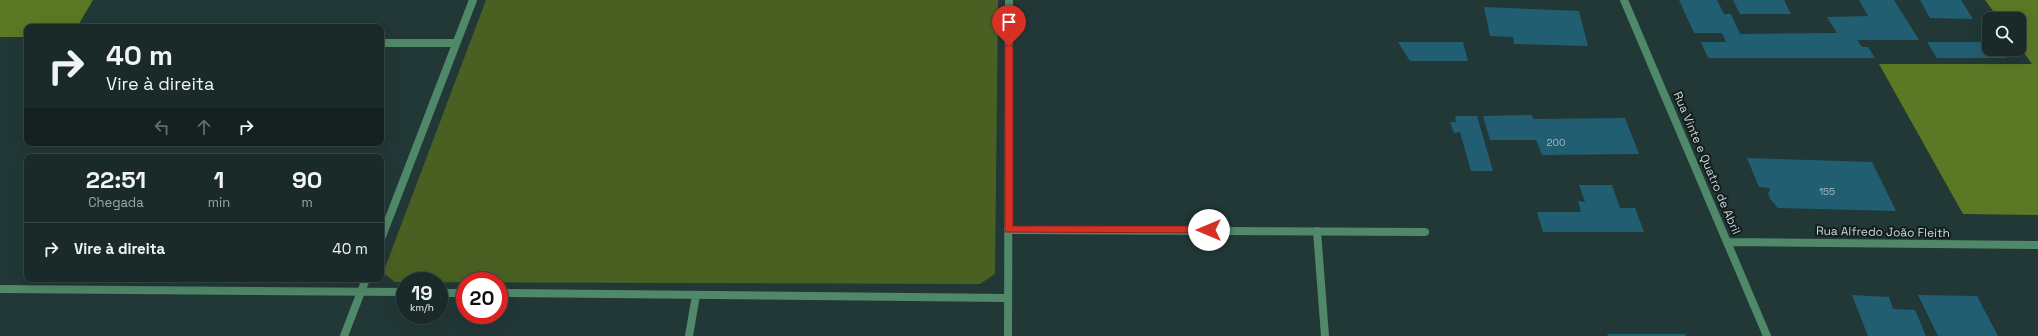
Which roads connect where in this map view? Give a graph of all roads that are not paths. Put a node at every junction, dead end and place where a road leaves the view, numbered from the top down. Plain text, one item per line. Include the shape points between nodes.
1 (473, 0) edge
2 (1009, 0) edge
3 (1624, 0) edge
4 (384, 43) edge
5 (456, 43) junction
6 (1008, 230) junction
7 (384, 231) edge
8 (1317, 231) junction
9 (1425, 232) dead end
10 (1727, 242) junction
11 (2038, 245) edge
12 (365, 282) edge
13 (0, 289) edge
14 (361, 292) junction
15 (396, 292) edge
16 (508, 293) edge
17 (696, 295) junction
18 (1008, 298) junction
19 (344, 336) edge
20 (688, 336) edge
21 (1008, 336) edge
22 (1325, 336) edge
23 (1767, 336) edge

1 - 5 street
2 - 6 street
3 - 10 street, Rua Vinte e Quatro de Abril
4 - 5 street
5 - 7 street
6 - 8 street
6 - 18 street
8 - 9 street
8 - 22 street
10 - 11 street, Rua Alfredo João Fleith
10 - 23 street, Rua Vinte e Quatro de Abril
12 - 14 street
13 - 14 street
14 - 15 street
14 - 19 street
16 - 17 street
17 - 18 street
17 - 20 street
18 - 21 street

